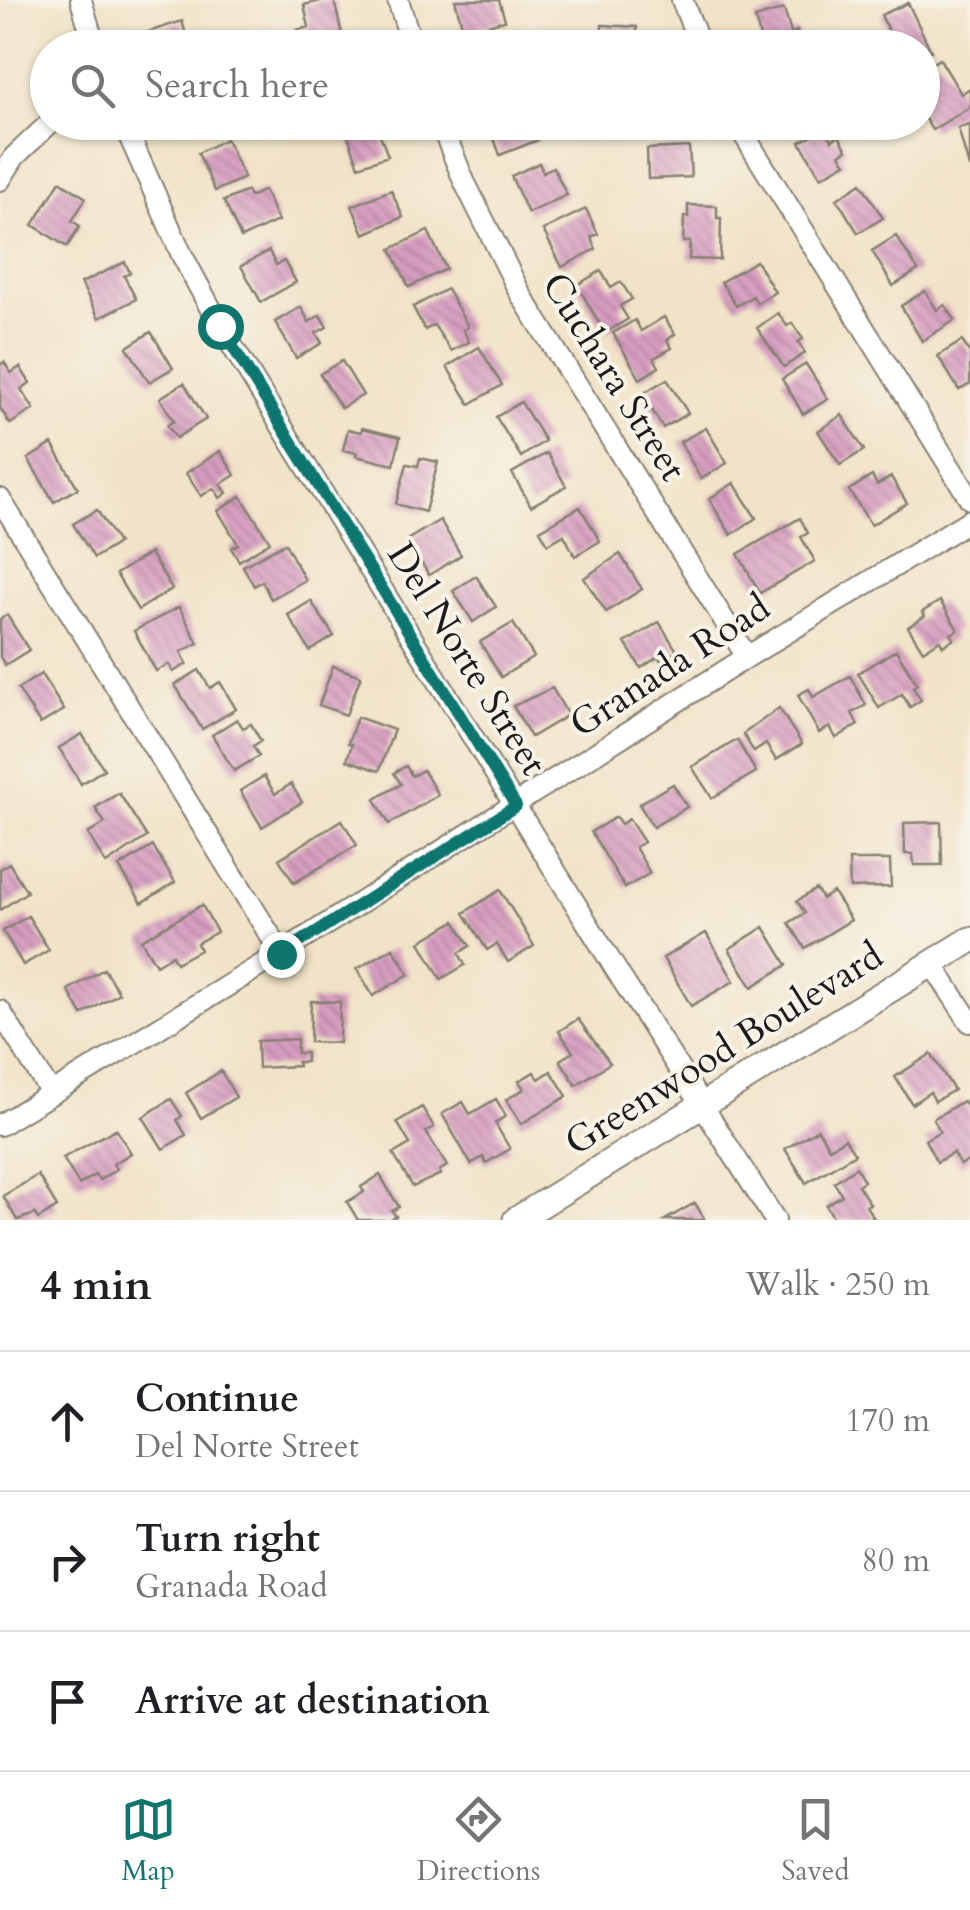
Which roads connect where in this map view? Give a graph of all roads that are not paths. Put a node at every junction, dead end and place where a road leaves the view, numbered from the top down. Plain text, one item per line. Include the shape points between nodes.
1 (81, 0) edge
2 (398, 0) edge
3 (682, 0) edge
4 (90, 30) edge
5 (407, 30) edge
6 (694, 30) edge
7 (32, 140) edge
8 (131, 140) edge
9 (447, 140) edge
10 (747, 140) edge
11 (0, 180) edge
12 (0, 499) edge
13 (970, 499) edge
14 (970, 520) edge
15 (747, 658) junction
16 (516, 806) junction
17 (970, 940) edge
18 (281, 954) junction
19 (932, 964) junction
20 (0, 1010) edge
21 (970, 1022) edge
22 (51, 1093) junction
23 (703, 1107) junction
24 (0, 1125) edge
25 (516, 1220) edge
26 (775, 1220) edge

1 - 4 street
2 - 5 street
3 - 6 street
7 - 11 street
8 - 16 street, Del Norte Street via 220,326
9 - 15 street, Cuchara Street via 521,295
10 - 13 street
12 - 18 street
14 - 15 street, Granada Road
15 - 16 street, Granada Road
16 - 18 street, Granada Road
16 - 23 street, Del Norte Street
17 - 19 street, Greenwood Boulevard
18 - 22 street, Granada Road
19 - 21 street
19 - 23 street, Greenwood Boulevard
20 - 22 street
22 - 24 street, Granada Road
23 - 25 street, Greenwood Boulevard
23 - 26 street, Del Norte Street

